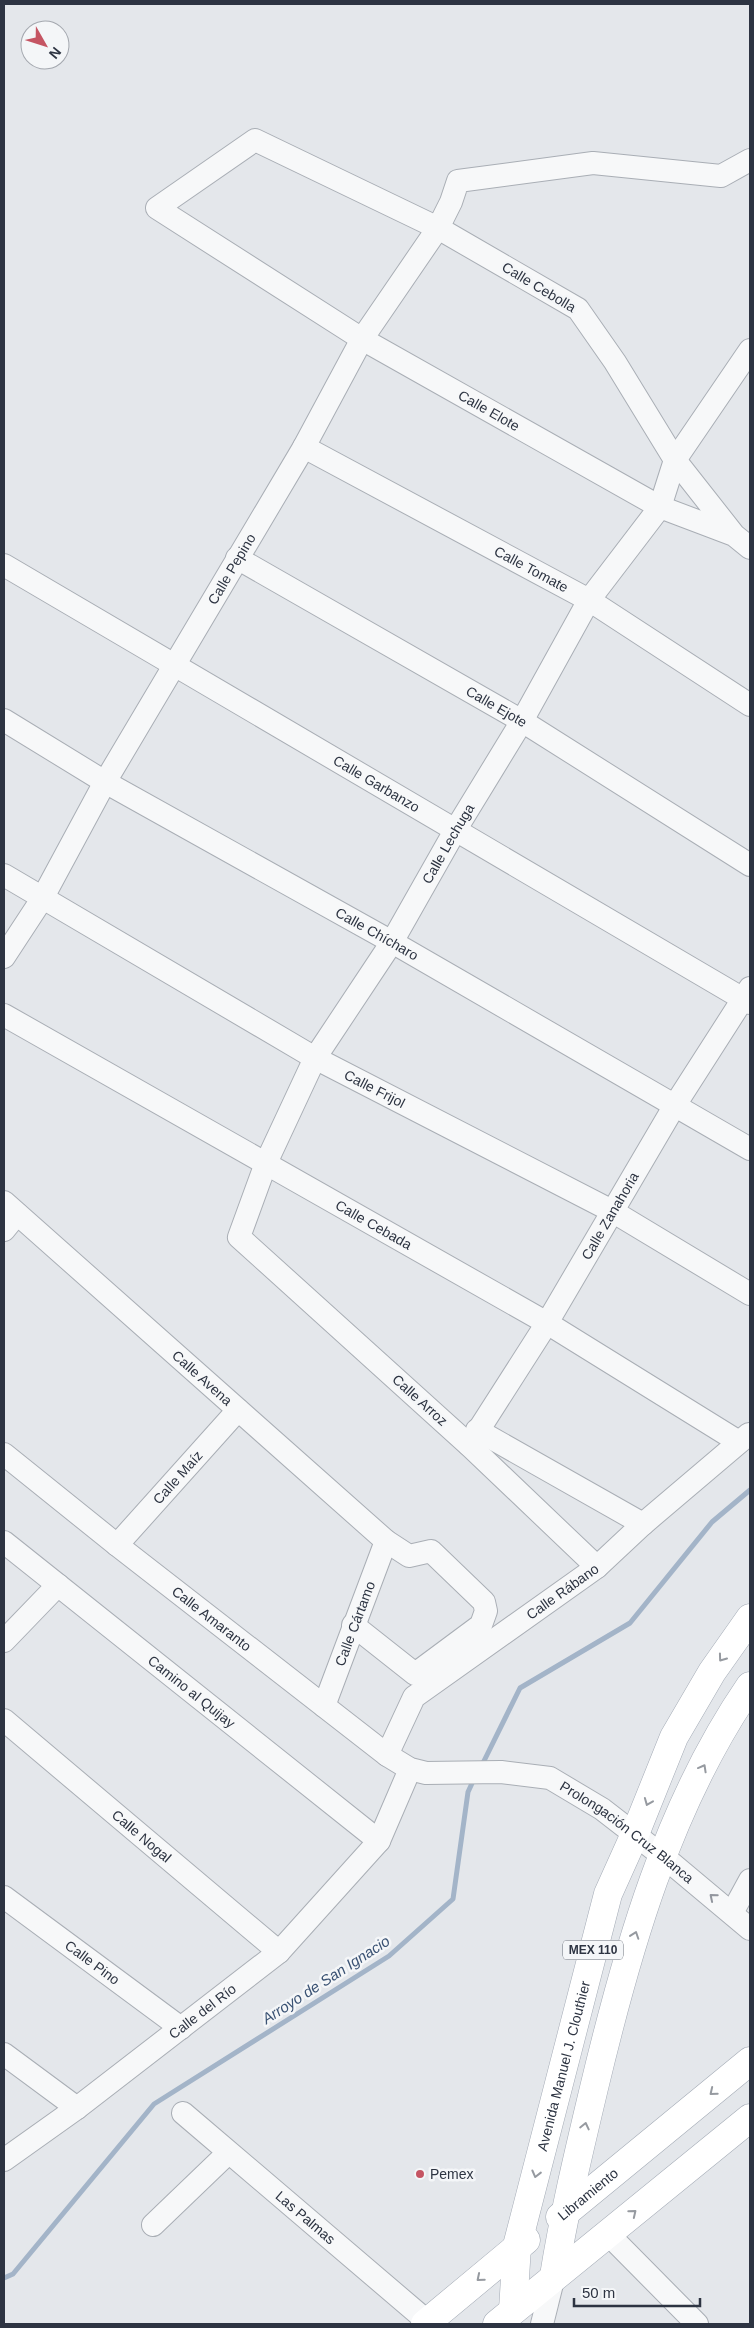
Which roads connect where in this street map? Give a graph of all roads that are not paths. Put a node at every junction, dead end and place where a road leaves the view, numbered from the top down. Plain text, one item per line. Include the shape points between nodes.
1 (255, 140) joint
2 (750, 160) edge
3 (438, 228) junction
4 (362, 339) junction
5 (750, 350) edge
6 (304, 447) junction
7 (675, 460) junction
8 (660, 506) junction
9 (742, 542) edge
10 (237, 558) junction
11 (4, 565) edge
12 (590, 600) junction
13 (173, 666) junction
14 (750, 704) edge
15 (4, 720) edge
16 (522, 721) junction
17 (105, 782) junction
18 (456, 829) junction
19 (750, 865) edge
20 (4, 875) edge
21 (42, 899) junction
22 (392, 942) junction
23 (4, 957) edge
24 (748, 996) edge
25 (4, 1015) edge
26 (316, 1058) junction
27 (676, 1105) junction
28 (750, 1149) edge
29 (266, 1163) junction
30 (612, 1211) junction
31 (8, 1216) edge
32 (239, 1237) joint
33 (750, 1294) edge
34 (547, 1323) junction
35 (238, 1410) junction
36 (473, 1437) junction
37 (745, 1437) edge
38 (4, 1454) edge
39 (643, 1524) junction
40 (386, 1541) junction
41 (4, 1542) edge
42 (117, 1545) junction
43 (597, 1567) junction
44 (58, 1585) junction
45 (750, 1618) edge
46 (353, 1625) junction
47 (4, 1641) edge
48 (750, 1686) edge
49 (324, 1706) junction
50 (4, 1720) edge
51 (387, 1755) junction
52 (418, 1771) junction
53 (635, 1834) junction
54 (379, 1841) junction
55 (664, 1856) junction
56 (750, 1880) edge
57 (4, 1897) edge
58 (732, 1913) junction
59 (750, 1929) edge
60 (279, 1952) junction
61 (181, 2028) junction
62 (4, 2054) edge
63 (750, 2061) edge
64 (77, 2108) junction
65 (183, 2113) dead end
66 (750, 2118) edge
67 (228, 2153) junction
68 (4, 2160) edge
69 (564, 2214) junction
70 (153, 2225) dead end
71 (607, 2233) junction
72 (517, 2246) junction
73 (554, 2276) junction
74 (506, 2320) edge
75 (427, 2323) edge
76 (542, 2324) edge
77 (697, 2324) edge

1 - 3 street, Calle Cebolla
1 - 4 street, Calle Elote via 157,208
2 - 3 street, Calle Pepino via 721,176 593,163 458,181
3 - 4 street, Calle Pepino
3 - 7 street, Calle Cebolla via 578,309 616,362
4 - 6 street, Calle Pepino
4 - 8 street, Calle Elote
5 - 7 street, Calle Lechuga
6 - 10 street, Calle Pepino
6 - 12 street, Calle Tomate
7 - 8 street, Calle Lechuga
7 - 9 street, Calle Cebolla
8 - 9 street, Calle Elote
8 - 12 street, Calle Lechuga
10 - 13 street, Calle Pepino
10 - 16 street, Calle Ejote
11 - 13 street, Calle Garbanzo
12 - 14 street, Calle Tomate
12 - 16 street, Calle Lechuga
13 - 17 street, Calle Pepino
13 - 18 street, Calle Garbanzo
15 - 17 street, Calle Chícharo
16 - 18 street, Calle Lechuga
16 - 19 street, Calle Ejote
17 - 21 street, Calle Pepino
17 - 22 street, Calle Chícharo
18 - 22 street, Calle Lechuga
18 - 24 street, Calle Garbanzo
20 - 21 street, Calle Frijol
21 - 23 street, Calle Pepino
21 - 26 street, Calle Frijol
22 - 26 street, Calle Lechuga
22 - 27 street, Calle Chícharo
24 - 27 street, Calle Zanahoria
25 - 29 street, Calle Cebada
26 - 29 street, Calle Lechuga
26 - 30 street, Calle Frijol
27 - 28 street, Calle Chícharo
27 - 30 street, Calle Zanahoria
29 - 32 street, Calle Lechuga
29 - 34 street, Calle Cebada
30 - 33 street, Calle Frijol
30 - 34 street, Calle Zanahoria
31 - 35 street, Calle Avena
32 - 36 street, Calle Arroz
34 - 36 street, Calle Zanahoria
34 - 37 street, Calle Cebada
35 - 40 street, Calle Avena
35 - 42 street, Calle Maíz
36 - 39 street, Calle Arroz
36 - 43 street, Calle Arroz
37 - 39 street, Calle Rábano
38 - 42 street, Calle Amaranto
39 - 43 street, Calle Rábano
40 - 46 street, Calle Cártamo
40 - 46 street, Calle Avena via 409,1556 431,1551 484,1602 486,1611 480,1625 415,1674
41 - 44 street, Camino al Quijay
42 - 49 street, Calle Amaranto
43 - 51 street, Calle Rábano via 414,1698
44 - 47 street
44 - 54 street, Camino al Quijay
45 -> 53 main road, Avenida Manuel J. Clouthier / MEX 110 via 712,1672 674,1737
46 - 49 street, Calle Cártamo
55 -> 48 main road, MEX 110 via 690,1791
49 - 51 street, Calle Amaranto
50 - 60 street, Calle Nogal
51 - 52 street, Calle Amaranto
52 - 53 street, Prolongación Cruz Blanca via 502,1772 550,1778 602,1809
52 - 54 street, Calle del Río
53 - 55 street, Prolongación Cruz Blanca
53 -> 72 main road, Avenida Manuel J. Clouthier / MEX 110 via 608,1894
54 - 60 street, Calle del Río
58 -> 55 street, Prolongación Cruz Blanca
69 -> 55 main road, MEX 110 via 616,1999 634,1936
56 - 58 street
57 - 61 street, Calle Pino
58 - 59 street, Prolongación Cruz Blanca
60 - 61 street, Calle del Río
61 - 64 street, Calle del Río
62 - 64 street
63 -> 69 main road, Libramiento
64 - 68 street, Calle del Río
65 - 67 street, Las Palmas
71 -> 66 main road
67 - 70 street
67 - 75 street, Las Palmas
69 - 72 main road, Libramiento
69 - 73 main road, MEX 110
71 - 73 main road
71 - 77 street
72 - 74 main road, Avenida Manuel J. Clouthier / MEX 110
72 -> 75 main road, Libramiento
73 - 74 main road, MEX 110
73 - 76 street

